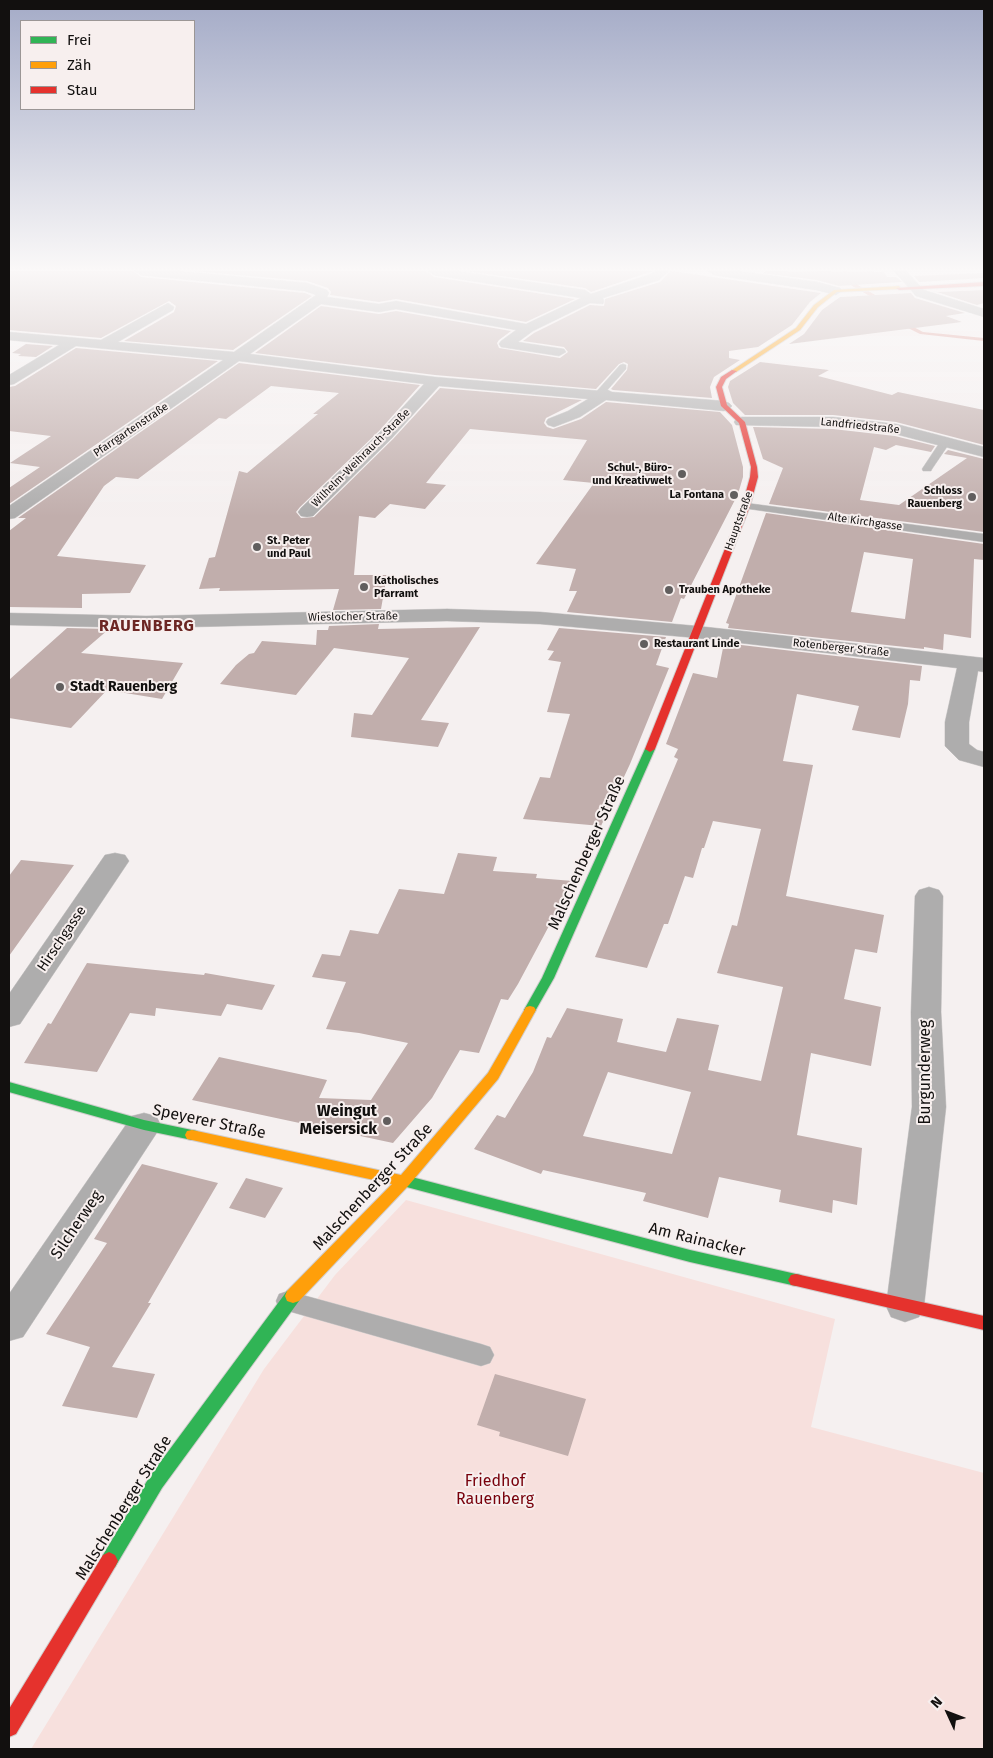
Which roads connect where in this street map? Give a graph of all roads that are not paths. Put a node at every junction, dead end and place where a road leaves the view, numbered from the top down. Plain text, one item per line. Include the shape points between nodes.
1 (54, 353) edge
2 (197, 353) edge
3 (243, 353) edge
4 (762, 353) edge
5 (238, 357) junction
6 (623, 367) dead end
7 (9, 380) edge
8 (435, 381) junction
9 (602, 394) junction
10 (724, 406) junction
11 (554, 422) dead end
12 (742, 422) junction
13 (946, 441) junction
14 (984, 452) edge
15 (927, 469) dead end
16 (746, 506) junction
17 (307, 512) dead end
18 (9, 514) edge
19 (984, 538) edge
20 (18, 619) edge
21 (697, 632) junction
22 (9, 636) edge
23 (977, 664) edge
24 (984, 760) edge
25 (115, 860) dead end
26 (929, 896) dead end
27 (9, 1017) edge
28 (9, 1087) edge
29 (144, 1126) junction
30 (404, 1181) junction
31 (288, 1301) junction
32 (905, 1306) junction
33 (984, 1323) edge
34 (9, 1325) edge
35 (481, 1355) dead end
36 (9, 1727) edge

1 - 7 street
2 - 5 street
3 - 5 street, Pfarrgartenstraße
4 - 10 street via 723,378 718,387
5 - 8 street
5 - 18 street, Pfarrgartenstraße
6 - 9 lane
8 - 9 street
8 - 17 street, Wilhelm-Weihrauch-Straße via 386,435
9 - 10 street
9 - 11 street via 574,414
10 - 12 street
12 - 13 street, Landfriedstraße via 833,422 896,429
12 - 16 street, Hauptstraße via 754,467
13 - 14 street, Landfriedstraße
13 - 15 lane
16 - 19 lane, Alte Kirchgasse
16 - 21 street, Hauptstraße
20 - 21 street, Wieslocher Straße via 146,622 447,615 540,618
20 - 22 street
21 - 23 street, Rotenberger Straße
21 - 30 street, Malschenberger Straße via 644,765 548,978 493,1076
23 - 24 street via 957,722 956,746 968,755
25 - 27 street, Hirschgasse
26 - 32 street, Burgunderweg via 926,1012 929,1107
28 - 29 street, Speyerer Straße
29 - 30 street, Speyerer Straße
29 - 34 street, Silcherweg
30 - 31 street, Malschenberger Straße
30 - 32 street, Am Rainacker via 690,1256
31 - 35 lane
31 - 36 street, Malschenberger Straße via 156,1482
32 - 33 street, Am Rainacker

